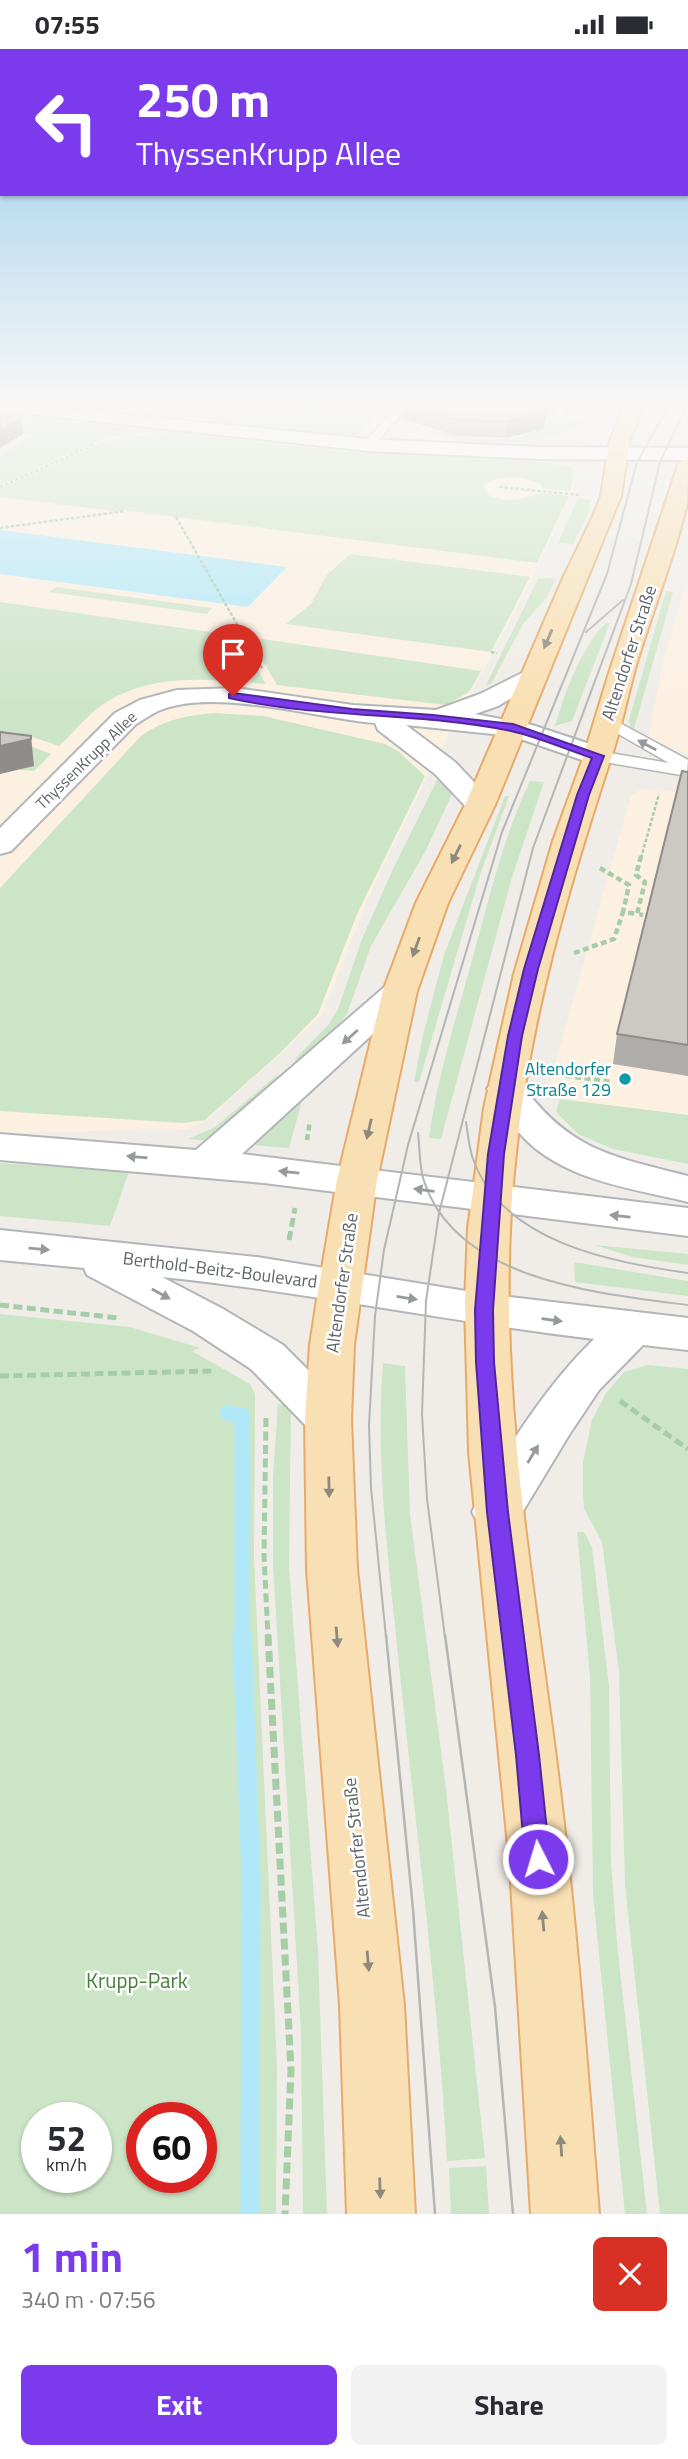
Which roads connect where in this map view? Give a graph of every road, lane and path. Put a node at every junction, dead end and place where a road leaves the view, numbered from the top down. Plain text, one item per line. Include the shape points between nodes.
1 (608, 503) edge
2 (678, 503) edge
3 (125, 511) dead end
4 (176, 517) dead end
5 (0, 528) edge
6 (491, 652) dead end
7 (497, 653) dead end
8 (533, 676) junction
9 (280, 702) junction
10 (352, 713) junction
11 (433, 718) junction
12 (607, 722) junction
13 (388, 724) junction
14 (509, 735) junction
15 (598, 756) junction
16 (688, 769) edge
17 (660, 791) dead end
18 (480, 805) junction
19 (0, 845) edge
20 (600, 868) dead end
21 (622, 912) junction
22 (637, 914) junction
23 (643, 915) edge
24 (573, 953) dead end
25 (400, 991) junction
26 (554, 1074) dead end
27 (612, 1082) dead end
28 (506, 1089) junction
29 (308, 1133) dead end
30 (0, 1147) edge
31 (205, 1163) junction
32 (302, 1174) junction
33 (357, 1181) junction
34 (688, 1189) edge
35 (491, 1199) junction
36 (688, 1222) edge
37 (0, 1245) edge
38 (79, 1252) junction
39 (282, 1276) junction
40 (340, 1286) junction
41 (484, 1310) junction
42 (633, 1328) junction
43 (688, 1334) edge
44 (215, 1370) dead end
45 (0, 1376) edge
46 (615, 1398) dead end
47 (267, 1410) dead end
48 (328, 1419) junction
49 (688, 1448) edge
50 (497, 1512) junction
51 (285, 2214) edge
52 (381, 2214) edge
53 (565, 2214) edge

1 -> 8 main road, Altendorfer Straße
2 - 12 main road, Altendorfer Straße
3 - 5 path
4 - 9 path
6 - 7 path
8 - 11 street, ThyssenKrupp Allee via 470,709
8 - 14 main road, Altendorfer Straße
9 - 10 street, ThyssenKrupp Allee
9 - 19 street, ThyssenKrupp Allee via 201,696 141,708
10 - 11 street, ThyssenKrupp Allee
10 - 13 street, ThyssenKrupp Allee
11 - 14 street, ThyssenKrupp Allee
12 - 15 main road, Altendorfer Straße
16 -> 12 lane
13 - 14 street, ThyssenKrupp Allee
13 - 18 street, ThyssenKrupp Allee via 445,768
14 - 15 street, ThyssenKrupp Allee
14 - 18 main road, Altendorfer Straße
15 - 16 lane
15 - 28 main road, Altendorfer Straße via 531,969
17 - 22 path via 636,875 645,882
18 -> 25 main road, Altendorfer Straße via 432,903
20 - 21 path via 629,885
21 - 22 path
21 - 24 path via 614,939
22 - 23 path
25 -> 31 street
25 -> 33 main road, Altendorfer Straße
26 - 27 path
28 - 34 street via 533,1128 565,1152 601,1167
28 - 35 main road, Altendorfer Straße
29 - 32 path
31 -> 30 street
32 -> 31 street
32 - 33 street
32 - 39 path
35 -> 33 street
33 - 40 main road, Altendorfer Straße
36 -> 35 street
35 - 41 main road, Altendorfer Straße
37 -> 38 street, Berthold-Beitz-Boulevard
38 - 39 street, Berthold-Beitz-Boulevard
38 -> 48 street via 267,1357
39 - 40 street, Berthold-Beitz-Boulevard
40 -> 41 street, Berthold-Beitz-Boulevard
40 - 48 main road, Altendorfer Straße
41 -> 42 street, Berthold-Beitz-Boulevard
41 - 50 main road, Altendorfer Straße
42 - 43 street, Berthold-Beitz-Boulevard
50 -> 42 street via 583,1378
44 - 45 path
46 - 49 path
47 - 51 path via 264,1555 291,2070
48 -> 52 main road, Altendorfer Straße via 332,1569 372,2005
53 -> 50 main road, Altendorfer Straße via 529,1769

